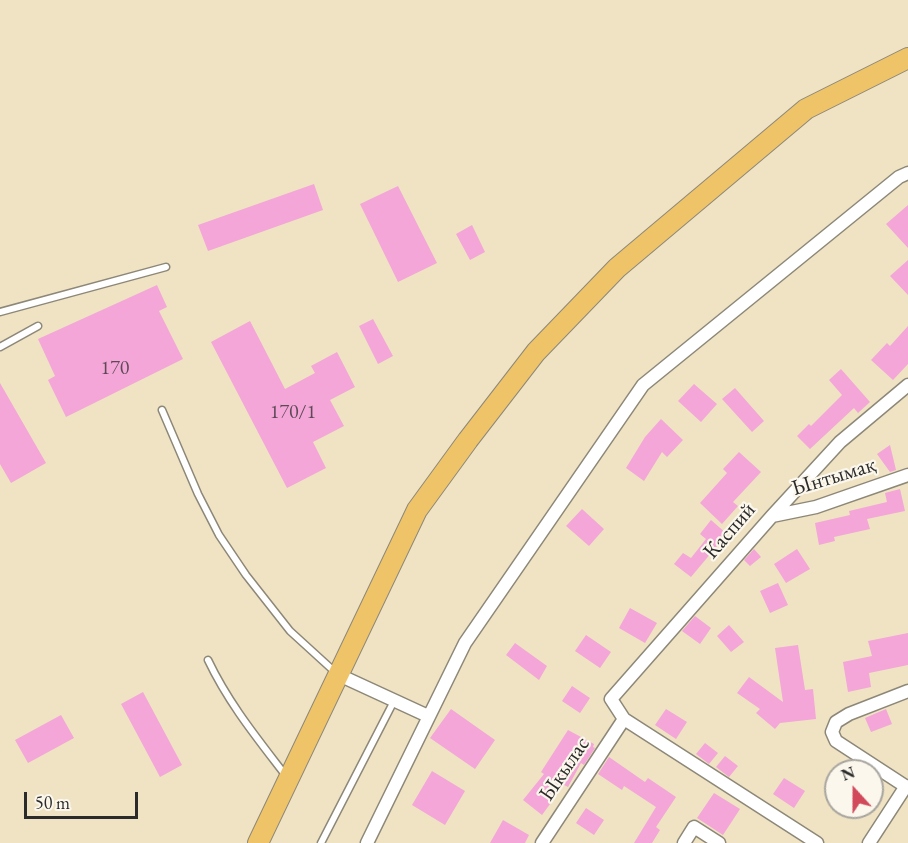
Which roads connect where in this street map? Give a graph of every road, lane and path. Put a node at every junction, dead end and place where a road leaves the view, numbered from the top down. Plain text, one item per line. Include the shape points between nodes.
1 (908, 58) edge
2 (908, 173) edge
3 (166, 267) dead end
4 (0, 312) edge
5 (38, 326) dead end
6 (0, 347) edge
7 (908, 385) edge
8 (162, 410) dead end
9 (908, 475) edge
10 (772, 516) junction
11 (208, 660) dead end
12 (339, 675) junction
13 (908, 692) edge
14 (394, 701) junction
15 (428, 716) junction
16 (624, 719) junction
17 (288, 779) junction
18 (907, 787) edge
19 (258, 843) edge
20 (321, 843) edge
21 (367, 843) edge
22 (542, 843) edge
23 (684, 843) edge
24 (719, 843) edge
25 (817, 843) edge
26 (869, 843) edge

1 - 12 main road via 806,109 617,268 536,352 417,510
2 - 15 street via 643,385 465,643
3 - 4 lane
5 - 6 lane
7 - 10 street, Каспий via 840,442
8 - 12 lane via 219,535 290,631
9 - 10 street, Ынтымақ via 816,507
10 - 16 street, Каспий via 611,699
11 - 17 lane via 237,713
12 - 14 street
12 - 17 main road
13 - 18 street via 849,714 836,722 832,732 836,741
14 - 15 street
14 - 20 lane
15 - 21 street
16 - 22 street, Ыкылас
16 - 25 street
17 - 19 main road
18 - 26 street
23 - 24 street via 694,827

